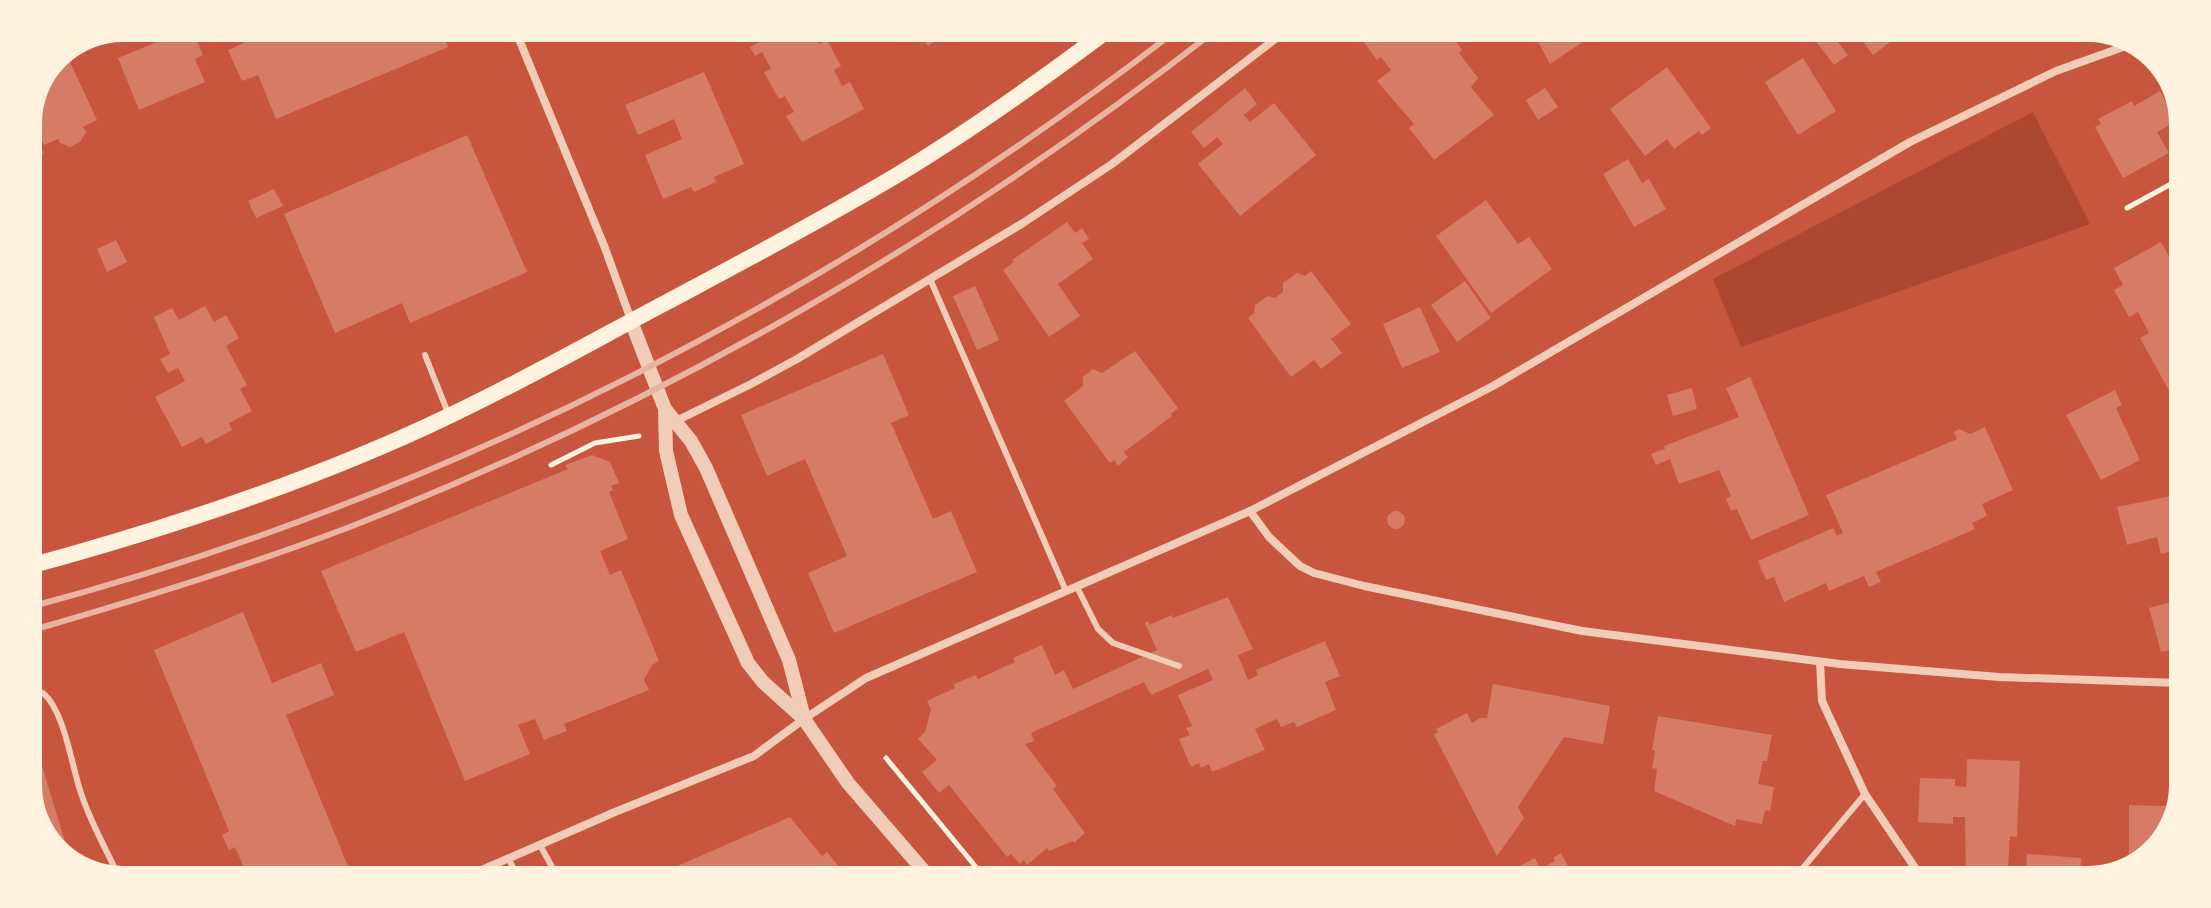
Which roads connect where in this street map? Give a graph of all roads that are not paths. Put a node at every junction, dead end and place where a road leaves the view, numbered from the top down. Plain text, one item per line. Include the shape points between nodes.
1 (519, 40) edge
2 (1094, 40) edge
3 (1274, 40) edge
4 (2122, 47) edge
5 (930, 279) junction
6 (631, 321) junction
7 (425, 355) dead end
8 (449, 416) junction
9 (670, 423) junction
10 (1250, 511) junction
11 (40, 563) edge
12 (1077, 587) junction
13 (1066, 591) junction
14 (1820, 662) junction
15 (1179, 666) dead end
16 (2171, 683) edge
17 (40, 693) edge
18 (804, 719) junction
19 (1865, 794) junction
20 (540, 845) junction
21 (509, 859) junction
22 (114, 867) edge
23 (487, 868) edge
24 (513, 868) edge
25 (553, 868) edge
26 (921, 868) edge
27 (1803, 868) edge
28 (1915, 868) edge

1 - 6 street
2 - 6 main road via 898,174
3 - 5 street via 1112,164
4 - 10 street via 2056,71 1910,142 1493,386
5 - 9 street via 786,365
5 - 13 lane
6 - 8 main road
6 - 9 street
7 - 8 lane
8 - 11 main road via 228,505
9 - 18 street via 691,441 706,468 789,660
9 - 18 street via 666,451 681,515 748,663
10 - 12 street
10 - 14 street via 1278,546 1314,573 1582,631
12 - 13 street
12 - 15 lane via 1098,629 1113,643
13 - 18 street via 866,678
14 - 16 street via 1999,677
14 - 19 street via 1822,701
17 - 22 lane via 56,712 82,799
18 - 20 street via 754,756
18 - 26 street via 848,783
19 - 27 lane
19 - 28 street
20 - 21 street
20 - 25 lane
21 - 23 street
21 - 24 lane

